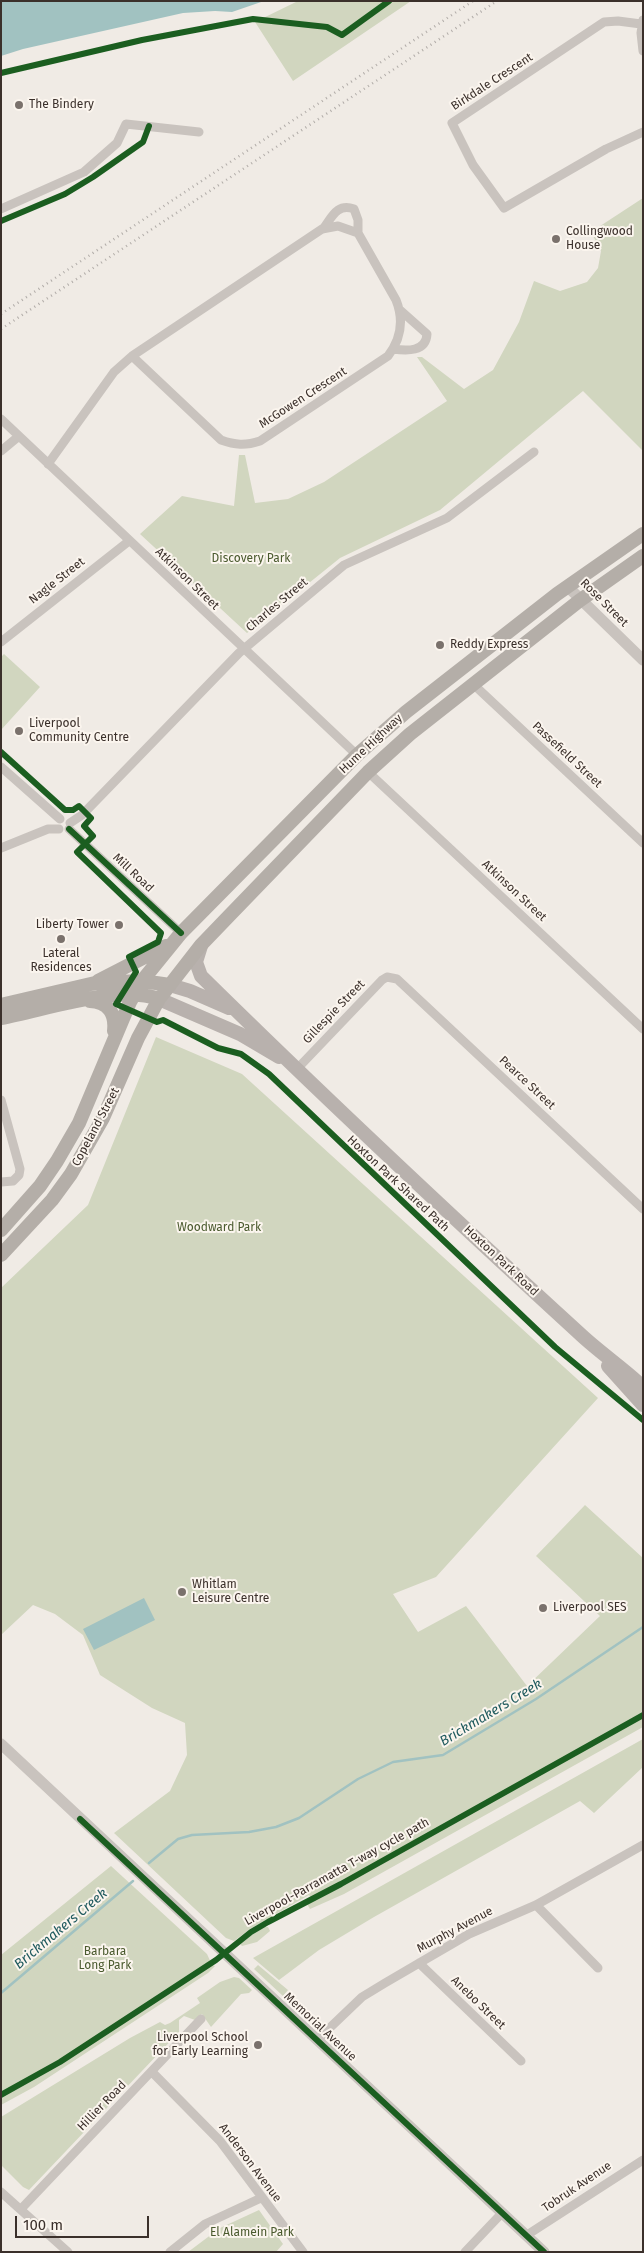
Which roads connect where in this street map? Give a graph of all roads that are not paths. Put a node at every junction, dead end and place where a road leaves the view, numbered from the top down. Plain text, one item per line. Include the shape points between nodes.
1 (642, 22) edge
2 (643, 51) edge
3 (199, 132) dead end
4 (643, 132) edge
5 (1, 209) edge
6 (322, 229) junction
7 (358, 233) junction
8 (400, 310) junction
9 (393, 349) junction
10 (132, 356) junction
11 (1, 419) edge
12 (19, 436) junction
13 (1, 451) edge
14 (534, 452) dead end
15 (48, 464) junction
16 (643, 534) edge
17 (129, 541) junction
18 (643, 556) edge
19 (567, 586) junction
20 (579, 601) junction
21 (1, 642) edge
22 (244, 649) junction
23 (643, 660) edge
24 (473, 684) junction
25 (357, 756) junction
26 (1, 767) edge
27 (368, 772) junction
28 (60, 819) junction
29 (69, 826) junction
30 (59, 829) junction
31 (643, 843) edge
32 (1, 848) edge
33 (178, 937) junction
34 (201, 945) junction
35 (393, 978) joint
36 (95, 983) junction
37 (170, 985) junction
38 (138, 987) junction
39 (159, 1000) junction
40 (84, 1001) junction
41 (1, 1006) edge
42 (1, 1018) edge
43 (254, 1026) junction
44 (643, 1029) edge
45 (113, 1037) junction
46 (293, 1067) junction
47 (1, 1100) edge
48 (1, 1182) edge
49 (643, 1209) edge
50 (1, 1230) edge
51 (1, 1255) edge
52 (581, 1335) junction
53 (643, 1387) edge
54 (643, 1406) edge
55 (1, 1744) edge
56 (643, 1846) edge
57 (536, 1906) junction
58 (419, 1963) junction
59 (598, 1968) dead end
60 (202, 2019) dead end
61 (318, 2040) junction
62 (521, 2061) dead end
63 (152, 2072) junction
64 (643, 2160) edge
65 (2, 2190) edge
66 (261, 2198) junction
67 (21, 2209) junction
68 (502, 2213) junction
69 (526, 2236) junction
70 (68, 2252) edge
71 (170, 2252) edge
72 (303, 2252) edge
73 (465, 2252) edge
74 (544, 2252) edge

1 - 2 street
1 - 4 street, Birkdale Crescent via 604,22 452,123 473,165 504,208 606,149
3 - 5 street via 126,124 117,144 84,172
6 - 7 street via 338,226
6 - 7 street via 338,209 346,206 354,209
6 - 10 street
7 - 8 street
8 - 9 street via 400,330
8 - 9 street via 427,334 426,341 418,348
9 - 10 street, McGowen Crescent via 380,362 260,441 240,446 221,440
10 - 15 street via 114,372
11 - 12 street, Atkinson Street
12 - 13 street
12 - 15 street, Atkinson Street
14 - 22 street, Charles Street via 446,518 344,565
15 - 17 street, Atkinson Street
16 - 19 highway, Hume Highway
17 - 21 street, Nagle Street
17 - 22 street, Atkinson Street
18 - 20 highway, Hume Highway
19 - 20 street, Rose Street
19 - 25 highway, Hume Highway via 406,712
20 - 23 street, Rose Street
20 - 24 highway, Hume Highway
22 - 25 street, Atkinson Street
22 - 29 street, Charles Street
24 - 27 highway, Hume Highway
24 - 31 street, Passefield Street
25 - 33 highway, Hume Highway
26 - 28 street
27 - 34 highway, Hume Highway
27 - 44 street, Atkinson Street
28 - 29 street via 67,819
28 - 30 street
29 - 30 street via 65,831
29 - 33 street, Mill Road
30 - 32 street via 48,829
33 - 36 highway
33 - 38 highway, Hume Highway
34 - 37 highway, Hume Highway
34 - 43 main road, Hoxton Park Road via 196,957 198,972
35 - 46 street, Gillespie Street via 382,980
35 - 49 street, Pearce Street
36 - 38 highway
36 - 41 highway
37 - 38 highway
37 - 39 highway, Copeland Street
37 - 43 main road, Hoxton Park Road via 225,1005
38 - 39 highway
38 - 40 highway
38 - 45 highway, Copeland Street
39 - 46 main road, Hoxton Park Road via 240,1034
39 - 51 highway, Copeland Street via 136,1043 104,1118 75,1167 52,1200
40 - 42 highway
40 - 45 highway via 100,1002 110,1009 115,1025
43 - 46 main road, Hoxton Park Road
45 - 50 highway, Copeland Street via 87,1105 66,1146 40,1186
46 - 52 main road, Hoxton Park Road
47 - 48 street via 20,1169 19,1176 13,1181
52 - 53 main road, Hoxton Park Road
52 - 54 main road, Hoxton Park Road
55 - 61 street, Memorial Avenue
56 - 57 street, Murphy Avenue
57 - 58 street, Murphy Avenue via 469,1934
57 - 59 street
58 - 61 street, Murphy Avenue via 362,1997
58 - 62 street, Anebo Street
60 - 63 street, Hillier Road
61 - 68 street, Memorial Avenue
63 - 66 street, Anderson Avenue via 220,2141
63 - 67 street, Hillier Road
64 - 69 street, Tobruk Avenue
65 - 67 street
66 - 71 street via 205,2224
66 - 72 street, Anderson Avenue
67 - 70 street
68 - 69 street, Memorial Avenue
68 - 73 street
69 - 74 street, Memorial Avenue

